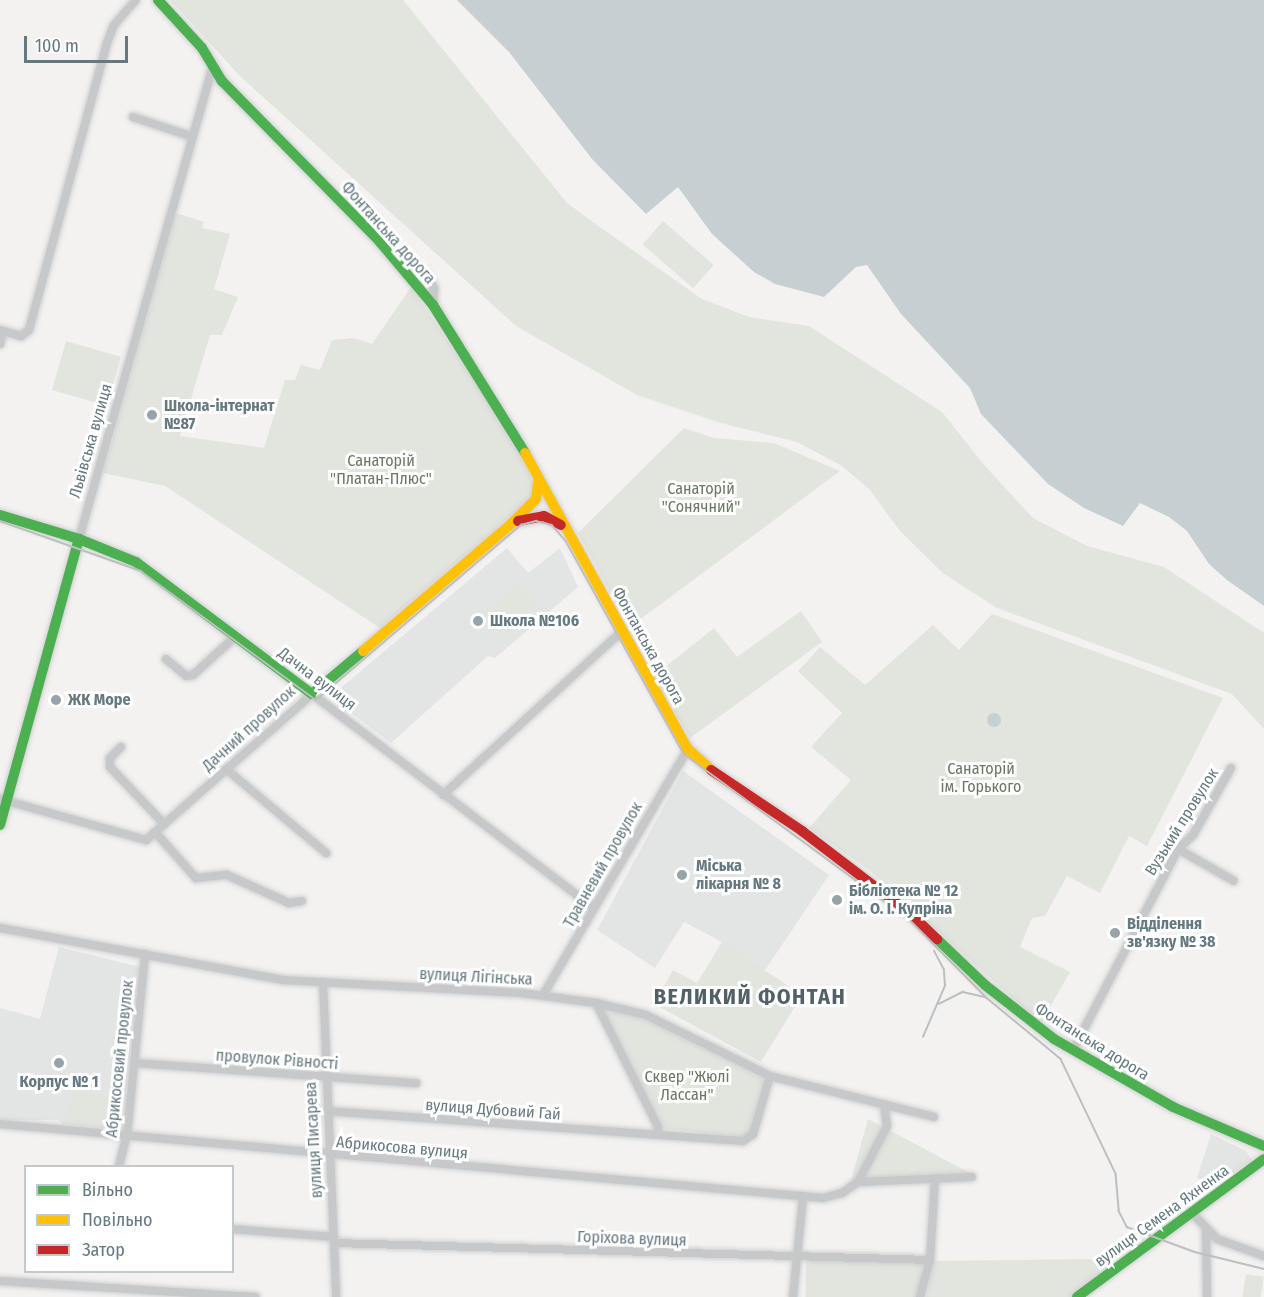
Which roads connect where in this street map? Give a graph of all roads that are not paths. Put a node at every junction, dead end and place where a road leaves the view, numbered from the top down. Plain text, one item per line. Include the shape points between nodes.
1 (136, 0) edge
2 (158, 0) edge
3 (213, 66) junction
4 (133, 117) dead end
5 (193, 137) junction
6 (425, 274) dead end
7 (433, 305) junction
8 (2, 331) edge
9 (0, 344) edge
10 (538, 481) junction
11 (0, 515) edge
12 (511, 524) junction
13 (566, 529) junction
14 (79, 539) junction
15 (622, 631) junction
16 (236, 636) junction
17 (166, 659) dead end
18 (312, 694) junction
19 (121, 747) dead end
20 (688, 749) junction
21 (1231, 768) dead end
22 (226, 769) junction
23 (442, 795) junction
24 (3, 800) edge
25 (164, 824) junction
26 (0, 825) edge
27 (155, 832) junction
28 (1178, 849) junction
29 (326, 853) dead end
30 (1234, 881) dead end
31 (302, 901) dead end
32 (593, 907) junction
33 (0, 928) edge
34 (145, 954) junction
35 (323, 982) junction
36 (543, 995) junction
37 (596, 1003) junction
38 (1073, 1050) junction
39 (135, 1063) junction
40 (770, 1076) junction
41 (324, 1077) junction
42 (416, 1083) dead end
43 (884, 1104) junction
44 (326, 1111) junction
45 (934, 1117) dead end
46 (0, 1124) edge
47 (657, 1134) junction
48 (127, 1135) junction
49 (1264, 1146) edge
50 (328, 1155) junction
51 (1264, 1159) edge
52 (120, 1165) edge
53 (972, 1177) dead end
54 (935, 1178) junction
55 (858, 1182) junction
56 (803, 1196) junction
57 (1191, 1212) junction
58 (234, 1229) edge
59 (1206, 1231) junction
60 (334, 1240) junction
61 (1264, 1256) edge
62 (794, 1257) junction
63 (930, 1260) junction
64 (0, 1281) edge
65 (256, 1297) edge
66 (336, 1297) edge
67 (793, 1297) edge
68 (920, 1297) edge
69 (1077, 1297) edge
70 (1207, 1297) edge

1 - 8 street via 114,25 107,43 29,330 21,336
2 - 3 main road, Фонтанська дорога
3 - 5 street, Львівська вулиця
3 - 7 main road, Фонтанська дорога via 222,81 380,242
4 - 5 street
5 - 14 street, Львівська вулиця
6 - 7 street via 434,288
7 - 10 main road, Фонтанська дорога via 513,430
8 - 9 street
10 - 12 main road, Дачний провулок via 536,499
10 - 13 main road, Фонтанська дорога
11 - 14 main road, Дачна вулиця
12 - 13 main road, Дачний провулок via 529,516 544,516
12 - 18 main road, Дачний провулок
13 - 15 main road, Фонтанська дорога
14 - 16 main road, Дачна вулиця via 143,567
14 - 24 main road, Львівська вулиця
15 - 20 main road, Фонтанська дорога
15 - 23 street
16 - 17 street via 193,675 186,676
16 - 18 main road, Дачна вулиця
18 - 22 street, Дачний провулок
18 - 23 street, Дачна вулиця
19 - 25 street via 110,758 110,767
20 - 32 street, Травневий провулок
20 - 38 main road, Фонтанська дорога via 912,915 1011,1008
21 - 28 street, Вузький провулок via 1193,836
22 - 25 street, Дачний провулок
22 - 29 street
23 - 32 street, Дачна вулиця
24 - 26 main road, Львівська вулиця
24 - 27 street via 141,841
25 - 27 street, Дачний провулок
27 - 31 street via 200,880 227,875 289,903
28 - 30 street
28 - 38 street, Вузький провулок
32 - 36 street, Травневий провулок
33 - 34 street, вулиця Лігінська
34 - 35 street, вулиця Лігінська via 282,980
34 - 39 street, Абрикосовий провулок
35 - 36 street, вулиця Лігінська
35 - 41 street, вулиця Писарева
36 - 37 street, вулиця Лігінська
37 - 40 street, вулиця Лігінська via 646,1015
37 - 47 street via 658,1127
38 - 49 main road, Фонтанська дорога via 1173,1107
39 - 41 street, провулок Рівності
39 - 48 street, Абрикосовий провулок
40 - 43 street, вулиця Лігінська
40 - 47 street, вулиця Дубовий Гай via 753,1134 747,1140
41 - 42 street, провулок Рівності
41 - 44 street, вулиця Писарева
43 - 45 street, вулиця Лігінська
43 - 55 street via 887,1126
44 - 47 street, вулиця Дубовий Гай
44 - 50 street, вулиця Писарева
46 - 48 street, Абрикосова вулиця
48 - 50 street, Абрикосова вулиця
48 - 52 street, Абрикосовий провулок
50 - 56 street, Абрикосова вулиця
50 - 60 street, вулиця Писарева
51 - 57 main road, вулиця Семена Яхненка
53 - 54 street
54 - 55 street
54 - 63 street
55 - 56 street, Абрикосова вулиця via 832,1195
56 - 62 street
57 - 59 street
57 - 69 main road, вулиця Семена Яхненка
58 - 60 street, Горіхова вулиця
59 - 61 street
59 - 70 street
60 - 62 street, Горіхова вулиця
60 - 66 street, вулиця Писарева
62 - 63 street, Горіхова вулиця
62 - 67 street
63 - 68 street
64 - 65 street

